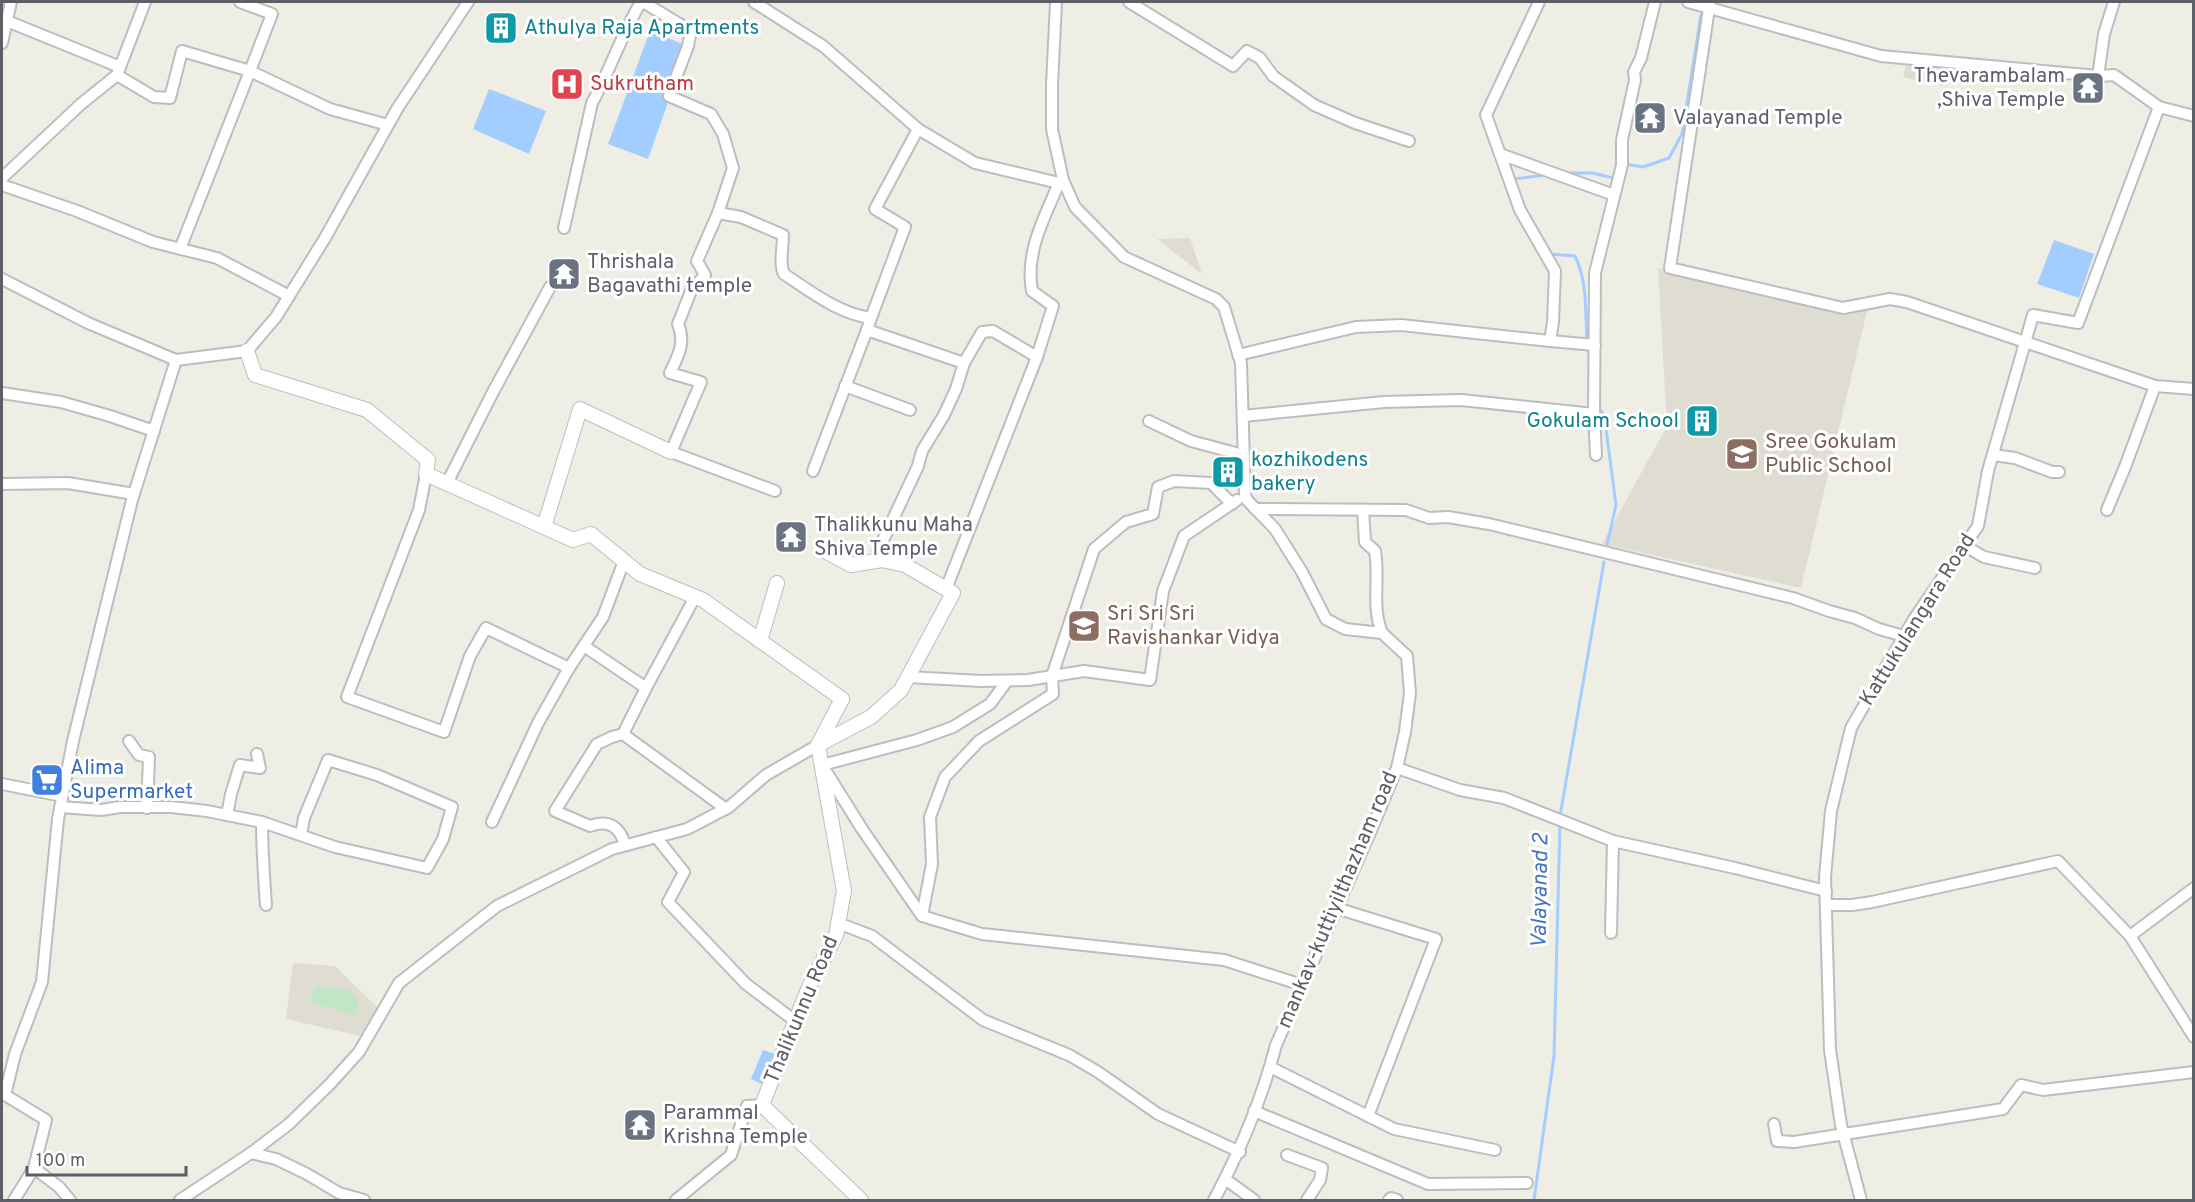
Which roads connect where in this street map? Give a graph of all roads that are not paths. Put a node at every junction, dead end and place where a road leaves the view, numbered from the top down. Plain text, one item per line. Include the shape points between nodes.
1 (12, 2) edge
2 (144, 2) edge
3 (240, 2) edge
4 (468, 2) edge
5 (642, 2) edge
6 (754, 2) edge
7 (1056, 2) edge
8 (1129, 2) edge
9 (1539, 2) edge
10 (1655, 2) edge
11 (1688, 2) edge
12 (2114, 2) edge
13 (1709, 5) edge
14 (7, 21) junction
15 (2, 43) edge
16 (119, 71) junction
17 (250, 71) junction
18 (2098, 76) junction
19 (2159, 107) junction
20 (2193, 116) edge
21 (388, 125) junction
22 (918, 129) junction
23 (1409, 141) dead end
24 (1500, 154) junction
25 (2, 178) edge
26 (1061, 181) junction
27 (2, 185) edge
28 (1614, 195) junction
29 (718, 213) junction
30 (564, 228) dead end
31 (180, 249) junction
32 (2, 279) edge
33 (550, 287) dead end
34 (289, 296) junction
35 (871, 318) junction
36 (867, 330) junction
37 (1550, 341) junction
38 (2026, 342) junction
39 (1595, 345) junction
40 (247, 351) junction
41 (1238, 355) junction
42 (1038, 357) junction
43 (176, 360) junction
44 (964, 363) junction
45 (845, 386) junction
46 (2155, 386) junction
47 (2193, 389) edge
48 (2, 393) edge
49 (910, 410) dead end
50 (1594, 414) junction
51 (1243, 416) junction
52 (1149, 421) dead end
53 (154, 431) junction
54 (671, 452) junction
55 (1993, 454) junction
56 (1244, 455) junction
57 (1596, 455) dead end
58 (813, 471) dead end
59 (2059, 472) dead end
60 (426, 474) junction
61 (447, 483) junction
62 (2, 484) edge
63 (775, 491) dead end
64 (134, 494) junction
65 (1245, 495) junction
66 (1232, 504) junction
67 (1254, 509) junction
68 (1363, 510) junction
69 (2107, 510) dead end
70 (544, 526) junction
71 (1965, 546) junction
72 (825, 551) dead end
73 (882, 560) junction
74 (624, 561) junction
75 (2035, 568) dead end
76 (777, 584) dead end
77 (946, 589) junction
78 (695, 597) junction
79 (1382, 633) junction
80 (1904, 636) junction
81 (760, 641) junction
82 (584, 646) junction
83 (569, 668) junction
84 (1052, 676) junction
85 (908, 677) junction
86 (1006, 681) junction
87 (646, 688) junction
88 (623, 734) junction
89 (129, 741) dead end
90 (818, 745) junction
91 (257, 754) dead end
92 (822, 765) junction
93 (1396, 768) junction
94 (2, 784) edge
95 (61, 802) junction
96 (147, 808) junction
97 (726, 808) junction
98 (227, 815) junction
99 (262, 822) junction
100 (492, 822) dead end
101 (301, 835) junction
102 (656, 837) junction
103 (1612, 841) junction
104 (625, 845) junction
105 (2193, 888) edge
106 (1826, 891) junction
107 (266, 905) dead end
108 (1826, 905) junction
109 (1336, 908) junction
110 (922, 916) junction
111 (838, 923) junction
112 (1611, 933) dead end
113 (2130, 936) junction
114 (1302, 985) junction
115 (795, 1021) junction
116 (2193, 1037) edge
117 (1270, 1066) junction
118 (2193, 1072) edge
119 (3, 1094) edge
120 (762, 1105) junction
121 (1254, 1111) junction
122 (1368, 1116) junction
123 (1774, 1124) dead end
124 (1844, 1136) junction
125 (1494, 1150) dead end
126 (1239, 1152) junction
127 (251, 1153) junction
128 (1287, 1155) dead end
129 (34, 1168) junction
130 (1225, 1179) junction
131 (1527, 1183) dead end
132 (685, 1197) edge
133 (14, 1200) edge
134 (70, 1200) edge
135 (180, 1200) edge
136 (364, 1200) edge
137 (676, 1200) edge
138 (861, 1200) edge
139 (1214, 1200) edge
140 (1254, 1200) edge
141 (1307, 1200) edge
142 (1389, 1200) edge
143 (1397, 1200) edge
144 (1861, 1200) edge

1 - 14 street
2 - 16 street
3 - 17 street via 272,14
4 - 21 street
5 - 29 street via 691,31 669,96 711,114 723,134 733,168
5 - 30 street via 626,26 592,103
6 - 22 street via 823,46
7 - 26 street via 1053,129
8 - 23 street via 1233,66 1247,51 1260,58 1273,76 1314,105
9 - 24 street via 1486,115
10 - 28 street via 1634,72 1622,140 1622,165
11 - 13 street
12 - 18 street via 2104,34
13 - 18 street via 1881,56
13 - 38 street via 1670,268 1843,308 1890,299 1907,302
14 - 15 street
14 - 16 street
16 - 17 street via 154,97 170,98 182,51
16 - 25 street
17 - 21 street via 330,109
17 - 31 street
18 - 19 street via 2114,75
19 - 20 street
19 - 38 street, Kattukulangara Road via 2078,323 2033,315
21 - 34 street
22 - 26 street via 975,163
22 - 35 street via 875,209 905,227
24 - 28 street
24 - 37 street via 1520,210 1555,271
26 - 41 street via 1075,207 1124,257 1216,298 1224,307
26 - 42 street via 1036,236 1029,276 1032,291 1053,306
27 - 31 street
28 - 39 street via 1595,273
29 - 35 street via 741,217 783,235 780,268 784,274 824,299
29 - 54 street via 698,261 705,275 691,291 678,324 683,336 670,373 701,382
31 - 34 street via 217,258
32 - 43 street via 88,323
33 - 61 street
34 - 40 street
35 - 36 street
36 - 44 street
36 - 45 street
37 - 39 street
37 - 41 street via 1401,325 1356,327
38 - 46 street
38 - 55 street, Kattukulangara Road
39 - 50 street
40 - 43 street
40 - 60 street via 255,375 367,410 429,460
41 - 51 street
42 - 44 street via 993,331 982,332
42 - 77 street
43 - 53 street
44 - 73 street via 956,389 922,451 878,551
45 - 49 street
45 - 58 street
46 - 47 street
46 - 69 street
48 - 53 street via 61,402
50 - 51 street via 1461,400 1384,402
50 - 57 street
51 - 56 street
52 - 56 street via 1191,441
53 - 64 street
54 - 63 street
54 - 70 street via 580,410
55 - 59 street
55 - 71 street, Kattukulangara Road via 1978,526
56 - 65 street
60 - 61 street
60 - 83 street via 419,510 347,697 444,732 470,656 486,628
61 - 70 street
62 - 64 street via 68,483
64 - 95 street
65 - 66 street
65 - 67 street
66 - 84 street via 1184,536 1163,591 1150,680 1084,671
66 - 84 street via 1211,483 1174,481 1158,487 1153,514 1126,522 1094,549
67 - 68 street
67 - 79 street via 1275,529 1326,619 1345,629
68 - 79 street via 1365,542 1375,551 1377,563 1376,618
68 - 80 street via 1406,510 1429,518 1489,524 1793,598
70 - 74 street via 573,540 591,534
71 - 75 street via 1984,556
71 - 80 street, Kattukulangara Road
72 - 73 street via 851,565
73 - 77 street via 905,565
74 - 78 street via 640,574
74 - 82 street via 603,617
76 - 81 street
77 - 85 street via 953,593
78 - 81 street
78 - 87 street
79 - 93 street, mankav-kuttiyilthazham road via 1407,656 1410,693
80 - 106 street, Kattukulangara Road via 1851,728 1831,811
81 - 90 street via 842,699
82 - 83 street
82 - 87 street
83 - 100 street via 538,723
84 - 86 street
84 - 110 street via 1053,694 979,741 945,777 930,817 932,864
85 - 86 street
85 - 90 street via 901,690 872,717
86 - 92 street via 990,704 953,727
87 - 88 street
88 - 97 street
88 - 104 street via 597,744 555,812 590,826 601,822 611,825 622,834
89 - 96 street via 139,754 149,757
90 - 92 street, Thalikunnu Road
90 - 97 street via 766,775
91 - 98 street via 260,768 240,765
92 - 110 street
92 - 111 street, Thalikunnu Road via 844,891
93 - 103 street via 1460,790 1504,798
93 - 109 street, mankav-kuttiyilthazham road
94 - 95 street
95 - 96 street via 101,810
95 - 119 street via 42,982
96 - 98 street via 171,807
97 - 102 street via 687,829
98 - 99 street
99 - 101 street
99 - 107 street
101 - 101 street via 427,868 443,839 452,807 377,775 328,760
102 - 104 street
102 - 115 street via 684,872 668,902 746,984
103 - 106 street
103 - 112 street
104 - 127 street via 497,906 399,983 359,1052 290,1124
105 - 113 street
106 - 108 street, Kattukulangara Road
108 - 113 street via 1872,902 2058,861
108 - 124 street, Kattukulangara Road via 1830,1050
109 - 114 street, mankav-kuttiyilthazham road
109 - 122 street via 1436,939
110 - 114 street via 982,934 1224,960
111 - 115 street, Thalikunnu Road
111 - 126 street via 872,936 983,1020 1069,1055 1158,1114
113 - 116 street
114 - 117 street, mankav-kuttiyilthazham road
115 - 120 street, Thalikunnu Road
117 - 121 street, mankav-kuttiyilthazham road
117 - 122 street
118 - 124 street via 2043,1090 2021,1085 2002,1109
119 - 129 street via 46,1120
120 - 132 street via 747,1106 731,1155
120 - 138 street, Thalikunnu Road
121 - 126 street, mankav-kuttiyilthazham road
121 - 131 street via 1428,1184
122 - 125 street via 1394,1129
123 - 124 street via 1777,1141
124 - 144 street, Kattukulangara Road
126 - 130 street, mankav-kuttiyilthazham road
127 - 135 street
127 - 136 street via 276,1159 339,1193
128 - 141 street via 1322,1168 1320,1180
129 - 133 street
129 - 134 street
130 - 139 street, mankav-kuttiyilthazham road
130 - 140 street
132 - 137 street
142 - 143 street

